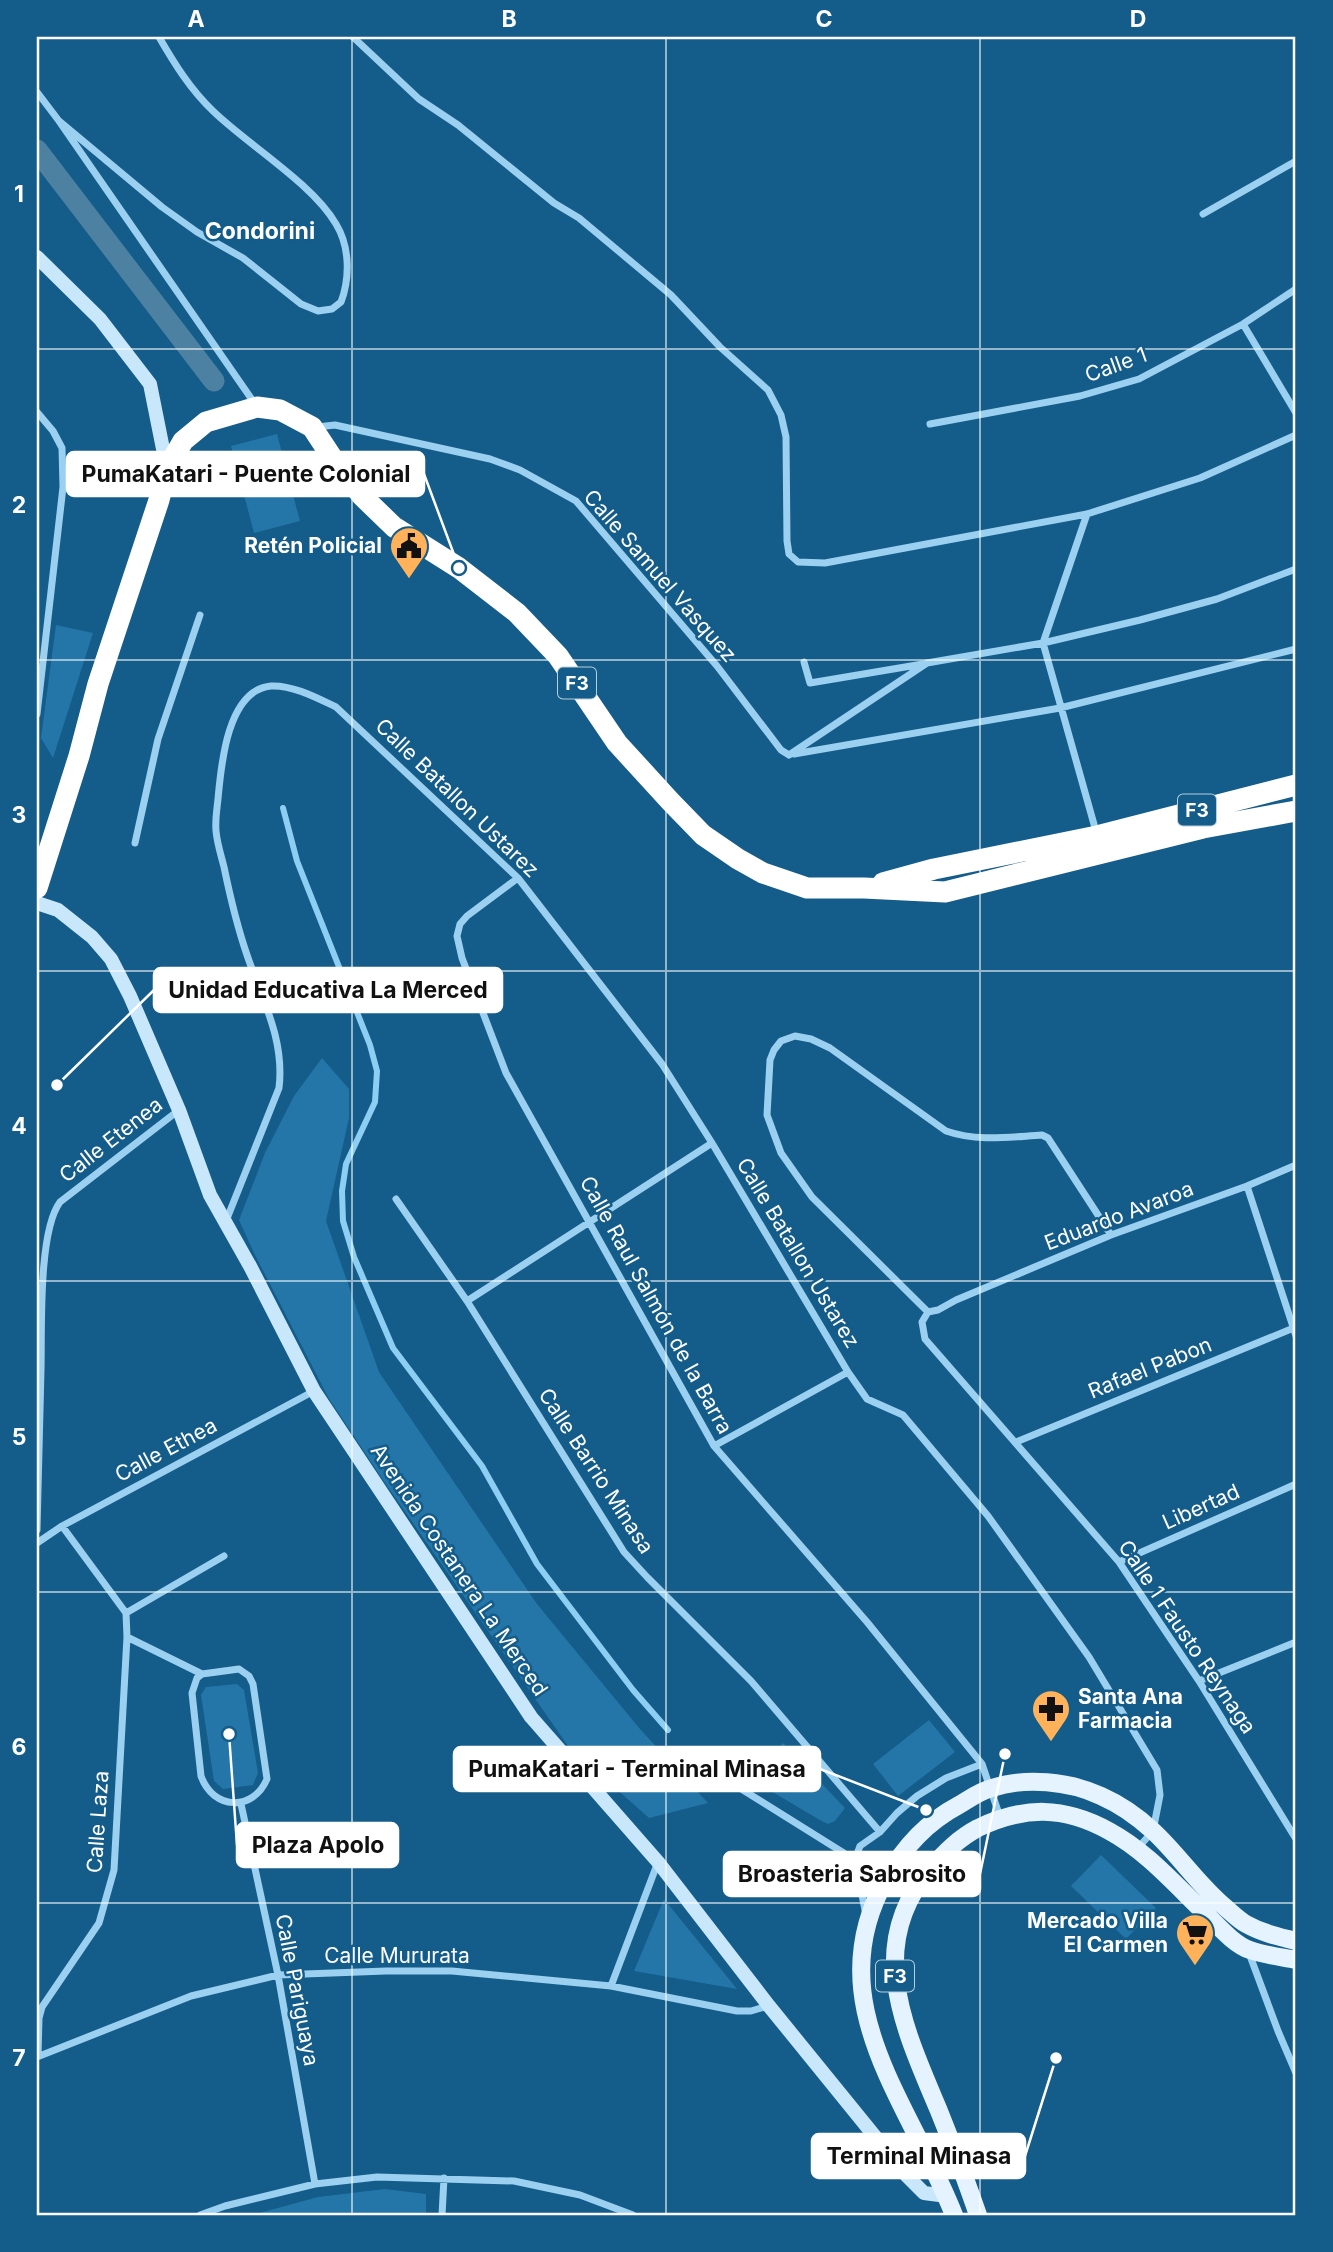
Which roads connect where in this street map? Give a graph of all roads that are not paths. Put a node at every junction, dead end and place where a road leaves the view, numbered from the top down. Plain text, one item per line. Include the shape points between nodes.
1 (159, 37) edge
2 (353, 37) edge
3 (37, 92) edge
4 (60, 121) junction
5 (1296, 161) edge
6 (1203, 214) dead end
7 (37, 257) edge
8 (1296, 289) edge
9 (1243, 324) junction
10 (251, 408) junction
11 (37, 412) edge
12 (1296, 413) edge
13 (930, 424) dead end
14 (312, 427) junction
15 (1296, 435) edge
16 (167, 469) junction
17 (1087, 514) junction
18 (1296, 569) edge
19 (200, 615) dead end
20 (1044, 643) junction
21 (1296, 649) edge
22 (804, 662) dead end
23 (928, 663) junction
24 (1060, 708) junction
25 (37, 714) edge
26 (789, 755) junction
27 (1296, 785) edge
28 (1296, 811) edge
29 (135, 843) dead end
30 (1099, 845) junction
31 (518, 878) junction
32 (37, 888) edge
33 (37, 903) edge
34 (179, 1110) junction
35 (712, 1143) junction
36 (1296, 1165) edge
37 (1247, 1186) junction
38 (396, 1199) dead end
39 (225, 1222) junction
40 (590, 1223) junction
41 (1111, 1235) junction
42 (467, 1301) junction
43 (928, 1312) junction
44 (1295, 1331) edge
45 (849, 1372) junction
46 (314, 1391) junction
47 (1016, 1442) junction
48 (714, 1446) junction
49 (1296, 1484) edge
50 (62, 1525) junction
51 (37, 1530) edge
52 (37, 1542) edge
53 (224, 1556) dead end
54 (1119, 1562) junction
55 (126, 1613) junction
56 (127, 1637) junction
57 (1296, 1642) edge
58 (202, 1674) junction
59 (1199, 1681) junction
60 (982, 1764) junction
61 (706, 1767) dead end
62 (991, 1788) junction
63 (1106, 1799) junction
64 (241, 1804) junction
65 (1000, 1817) junction
66 (1095, 1824) junction
67 (1153, 1831) junction
68 (880, 1832) junction
69 (1296, 1839) edge
70 (1137, 1849) junction
71 (855, 1860) junction
72 (658, 1862) junction
73 (867, 1922) junction
74 (1296, 1941) edge
75 (1248, 1950) junction
76 (1296, 1960) edge
77 (278, 1975) junction
78 (611, 1986) junction
79 (769, 2006) junction
80 (37, 2057) edge
81 (1296, 2073) edge
82 (923, 2147) junction
83 (962, 2168) junction
84 (444, 2178) junction
85 (315, 2184) junction
86 (947, 2196) junction
87 (203, 2215) edge
88 (442, 2215) edge
89 (633, 2215) edge
90 (954, 2215) edge
91 (978, 2215) edge

1 - 4 street via 180,73 212,110 324,207 337,226 348,260 341,302 318,311 301,304 243,258 162,207
2 - 17 street via 419,99 579,218 671,295 768,390 786,437 787,541 789,554 798,562 825,563
3 - 4 street
4 - 10 street
5 - 6 street
7 - 16 main road via 100,319 150,384
8 - 9 street, Calle 1
9 - 12 street
9 - 13 street, Calle 1 via 1139,379 1080,396
10 - 14 highway, F3 via 280,410
10 - 16 highway via 206,422 183,442
11 - 25 street via 62,448 63,487
14 - 26 street, Calle Samuel Vasquez via 335,425 490,459 576,501 717,666 781,751
14 - 30 highway, F3 via 362,496 394,527 459,568 525,621 558,656 617,743 703,835 764,873 807,888 945,892
15 - 17 street via 1200,478
16 - 32 highway
17 - 20 street
18 - 20 street via 1217,599
19 - 29 street via 158,739
20 - 23 street
20 - 24 street
21 - 24 street
22 - 23 street via 810,683
23 - 26 street
24 - 26 street
24 - 30 street
27 - 30 highway, F3
28 - 30 highway, F3
31 - 35 street, Calle Batallon Ustarez via 662,1064
31 - 39 street, Calle Batallon Ustarez via 336,707 314,696 271,686 243,702 223,755 215,830 247,954 270,1014 281,1068 279,1088
31 - 40 street, Calle Raul Salmón de la Barra via 467,916 457,936 506,1073
33 - 34 main road, Avenida Costanera La Merced via 58,911 92,937 111,959
34 - 39 main road, Avenida Costanera La Merced via 210,1195
34 - 51 street, Calle Etenea via 60,1202 50,1223 43,1296
35 - 40 street
35 - 45 street, Calle Batallon Ustarez
36 - 37 street, Eduardo Avaroa
37 - 41 street, Eduardo Avaroa
37 - 44 street
38 - 42 street, Calle Barrio Minasa
39 - 46 main road, Avenida Costanera La Merced
40 - 42 street
40 - 48 street, Calle Raul Salmón de la Barra
41 - 43 street, Eduardo Avaroa
41 - 43 street via 1048,1138 986,1139 946,1131 830,1048 795,1036 781,1041 769,1060 767,1115 781,1153 812,1197
42 - 68 street, Calle Barrio Minasa via 624,1552 751,1681
43 - 47 street, Calle 1 Fausto Reynaga via 922,1322 925,1339
44 - 47 street, Rafael Pabon
45 - 48 street
45 - 67 street, Calle Batallon Ustarez via 867,1399 904,1415 988,1516 1089,1657 1157,1770 1160,1795
46 - 50 street, Calle Ethea
46 - 72 main road, Avenida Costanera La Merced via 531,1717
47 - 54 street, Calle 1 Fausto Reynaga
48 - 60 street, Calle Raul Salmón de la Barra via 867,1622
49 - 54 street, Libertad
50 - 52 street, Calle Ethea
50 - 55 street
53 - 55 street
54 - 59 street, Calle 1 Fausto Reynaga
55 - 56 street, Calle Laza
56 - 58 street
56 - 80 street, Calle Laza via 114,1870 99,1923 42,2007
57 - 59 street
58 - 64 street via 192,1693 201,1776 216,1796
58 - 64 street via 239,1669 253,1684 267,1779 252,1799
59 - 69 street, Calle 1 Fausto Reynaga
60 - 62 street, Calle Raul Salmón de la Barra
60 - 68 street via 946,1777 917,1796
61 - 71 street
62 - 63 main road, F3 via 1032,1782 1067,1785
62 - 65 street, Calle Raul Salmón de la Barra
62 - 73 main road, F3 via 929,1824 910,1843 880,1889
63 - 66 main road
63 - 67 main road, F3
64 - 77 street, Calle Pariguaya
65 - 66 main road, F3 via 1030,1811 1063,1814
65 - 83 main road, F3 via 962,1836 921,1880 896,1941 895,1984 904,2023
66 - 70 main road, F3
67 - 70 street
67 - 74 main road, F3 via 1209,1894 1244,1923
68 - 71 street via 860,1846
70 - 75 main road, F3
71 - 73 street
72 - 78 street
72 - 79 main road, Avenida Costanera La Merced
73 - 82 main road, F3 via 860,1983 866,2021
75 - 76 main road, F3
75 - 81 street
77 - 78 street, Calle Mururata via 452,1971
77 - 80 street, Calle Mururata via 191,1996
77 - 85 street, Calle Pariguaya
78 - 79 street, Calle Mururata via 737,2011
79 - 86 main road, Avenida Costanera La Merced via 907,2176 924,2193
82 - 83 main road
82 - 86 main road, F3
83 - 91 main road, F3
84 - 85 street via 377,2177
84 - 88 street
84 - 89 street via 514,2181 580,2194
85 - 87 street
86 - 90 main road, F3

